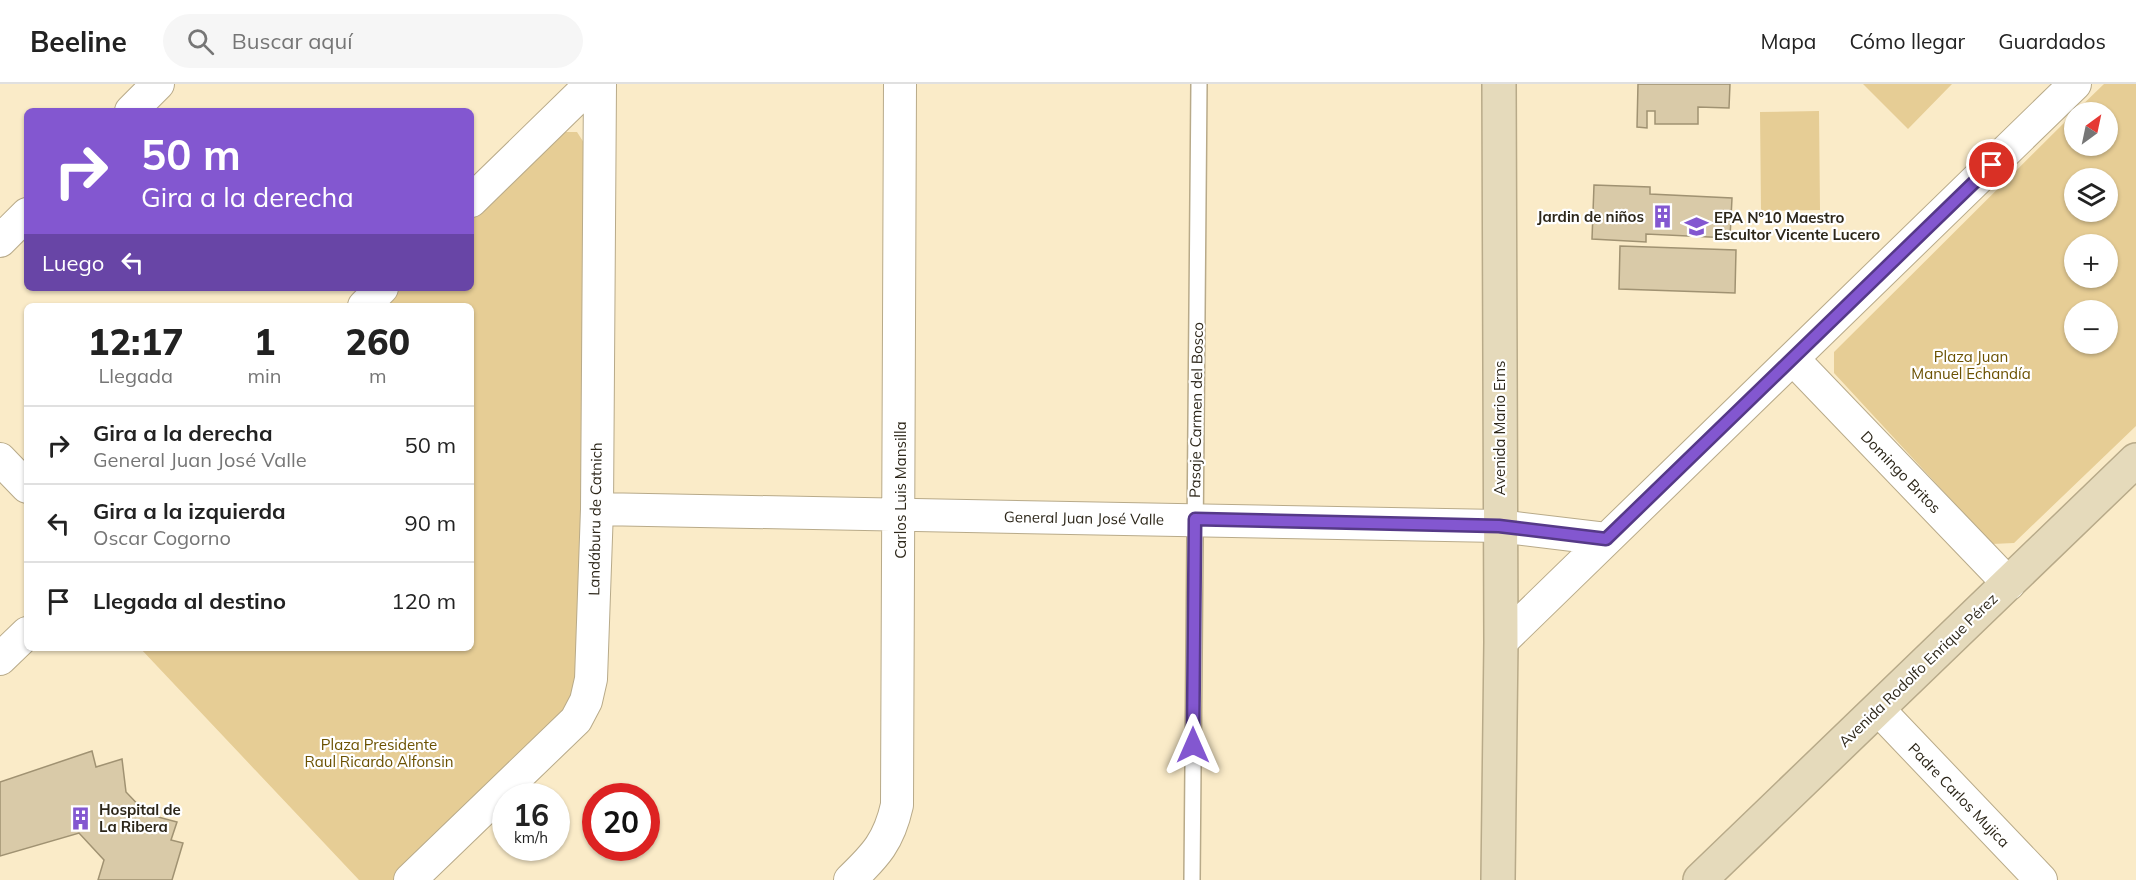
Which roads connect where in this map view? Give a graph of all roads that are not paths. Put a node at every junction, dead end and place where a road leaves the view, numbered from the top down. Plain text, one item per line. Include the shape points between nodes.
1 (158, 84) edge
2 (591, 84) edge
3 (600, 84) edge
4 (900, 84) edge
5 (1199, 84) edge
6 (1499, 84) edge
7 (2075, 84) edge
8 (134, 108) edge
9 (474, 198) edge
10 (24, 217) edge
11 (0, 241) edge
12 (379, 291) edge
13 (367, 303) edge
14 (1794, 360) junction
15 (0, 459) edge
16 (2136, 460) edge
17 (24, 484) edge
18 (597, 509) junction
19 (900, 516) junction
20 (1195, 519) junction
21 (1499, 526) junction
22 (1606, 539) junction
23 (2009, 584) junction
24 (24, 636) edge
25 (1501, 642) junction
26 (0, 659) edge
27 (1878, 709) junction
28 (410, 880) edge
29 (850, 880) edge
30 (1192, 880) edge
31 (1498, 880) edge
32 (1700, 880) edge
33 (2041, 880) edge

1 - 8 street
2 - 9 street
3 - 18 street, Landáburu de Catnich
4 - 19 street, Carlos Luis Mansilla
5 - 20 lane, Pasaje Carmen del Bosco
6 - 21 street, Avenida Mario Erns
7 - 14 street
10 - 11 street
12 - 13 street
14 - 22 street
14 - 23 street, Domingo Britos
15 - 17 street
16 - 23 street, Avenida Rodolfo Enrique Pérez
18 - 19 street, General Juan José Valle
18 - 28 street, Landáburu de Catnich via 591,679 586,701 576,720
19 - 20 street, General Juan José Valle
19 - 29 street, Carlos Luis Mansilla via 897,805 891,831 876,854
20 - 21 street, General Juan José Valle
20 - 30 lane, Pasaje Carmen del Bosco
21 - 22 street, General Juan José Valle
21 - 25 street, Avenida Mario Erns
22 - 25 street
23 - 27 street, Avenida Rodolfo Enrique Pérez
24 - 26 street
25 - 31 street, Avenida Mario Erns
27 - 32 street, Avenida Rodolfo Enrique Pérez
27 - 33 street, Padre Carlos Mujica

